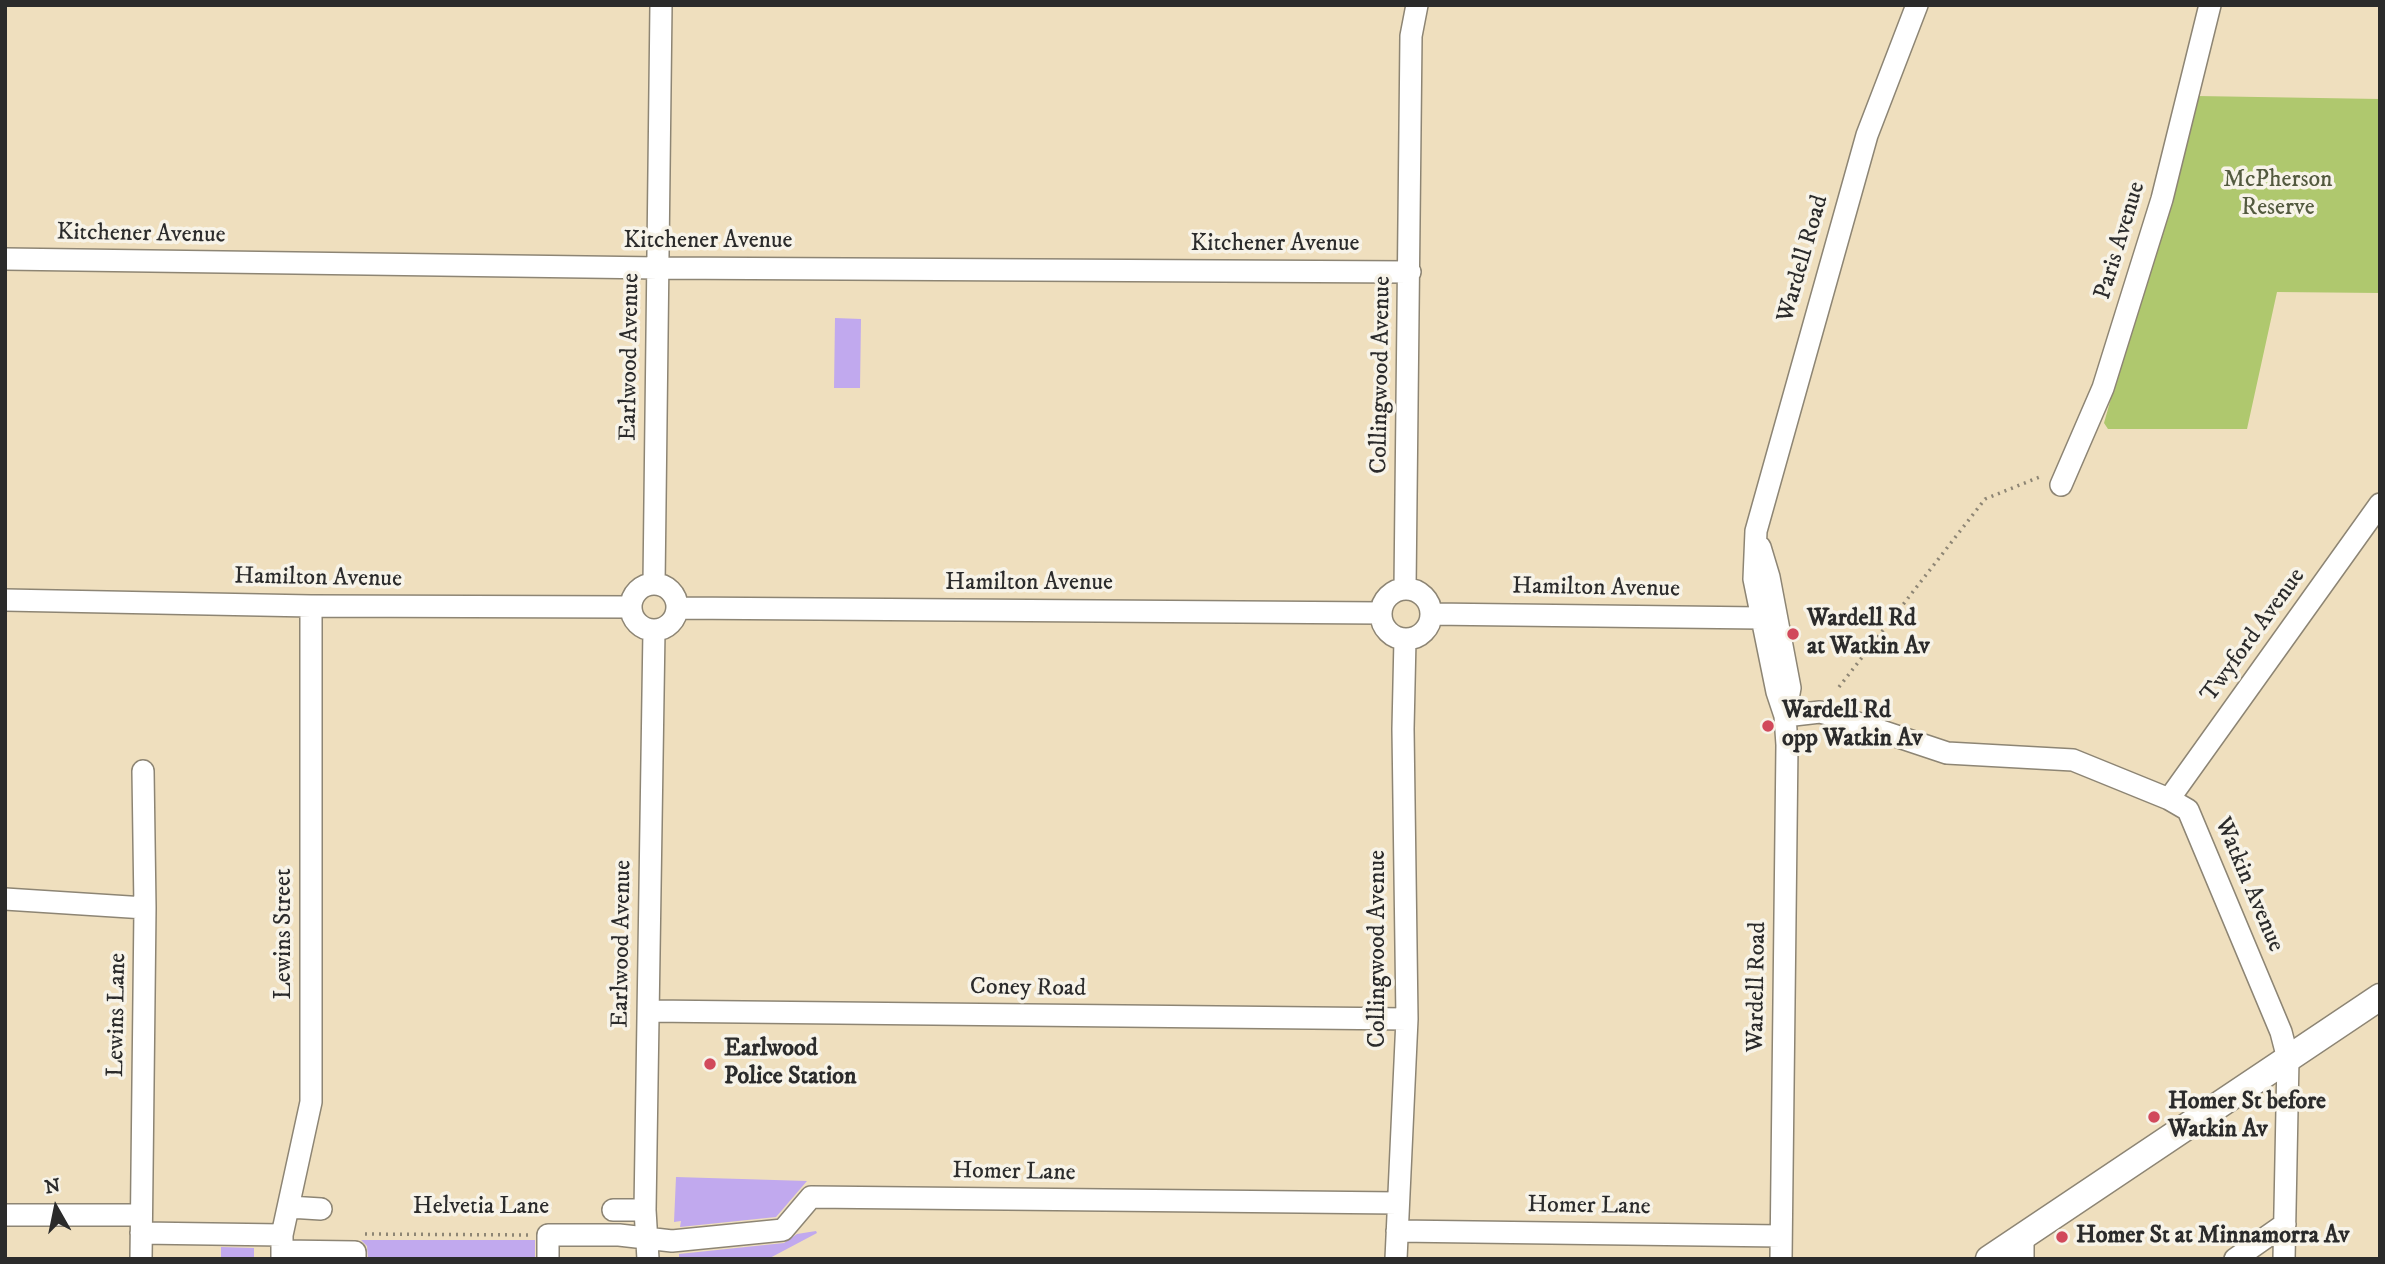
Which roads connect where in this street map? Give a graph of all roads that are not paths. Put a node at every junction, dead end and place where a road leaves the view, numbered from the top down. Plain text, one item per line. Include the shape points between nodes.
1 (661, 5) edge
2 (1404, 5) edge
3 (1417, 5) edge
4 (1917, 5) edge
5 (2210, 5) edge
6 (1411, 36) junction
7 (5, 260) edge
8 (658, 268) junction
9 (1410, 272) junction
10 (2052, 480) road end
11 (2380, 503) edge
12 (1756, 531) junction
13 (654, 584) junction
14 (1405, 589) junction
15 (5, 600) edge
16 (311, 606) junction
17 (631, 607) junction
18 (677, 608) junction
19 (1381, 613) junction
20 (1431, 614) junction
21 (1760, 618) junction
22 (654, 631) junction
23 (1405, 639) junction
24 (1785, 716) junction
25 (143, 771) dead end
26 (2169, 799) junction
27 (5, 899) edge
28 (145, 908) junction
29 (2380, 998) edge
30 (649, 1011) junction
31 (1407, 1019) junction
32 (2288, 1059) junction
33 (1398, 1203) junction
34 (289, 1207) junction
35 (321, 1209) dead end
36 (613, 1210) dead end
37 (645, 1210) junction
38 (5, 1215) edge
39 (141, 1224) junction
40 (2285, 1224) junction
41 (1397, 1231) junction
42 (1781, 1236) junction
43 (646, 1237) junction
44 (2023, 1247) edge
45 (282, 1248) edge
46 (141, 1259) edge
47 (355, 1259) edge
48 (548, 1259) edge
49 (648, 1259) edge
50 (1396, 1259) edge
51 (1781, 1259) edge
52 (1989, 1259) edge
53 (2235, 1259) edge
54 (2284, 1259) edge

1 - 8 street, Earlwood Avenue
2 - 6 street, Collingwood Avenue
3 - 6 street, Collingwood Avenue
4 - 12 street, Wardell Road via 1867,135
5 - 10 street, Paris Avenue via 2158,212 2103,388
6 - 9 street, Collingwood Avenue
7 - 8 street, Kitchener Avenue
8 - 9 street, Kitchener Avenue
8 - 13 street, Earlwood Avenue
9 - 14 street, Collingwood Avenue
11 - 26 street, Twyford Avenue
12 - 21 street, Wardell Road via 1754,579
12 - 24 street, Wardell Road via 1790,688
13 - 17 street via 640,589
13 - 18 street via 668,589
14 - 19 street via 1386,599
14 - 20 street via 1426,600
15 - 16 street, Hamilton Avenue
16 - 17 street, Hamilton Avenue
16 - 34 street, Lewins Street via 310,1102
17 - 22 street via 640,626
18 - 19 street, Hamilton Avenue
18 - 22 street via 673,621
19 - 23 street via 1390,634
20 - 21 street, Hamilton Avenue
20 - 23 street via 1420,635
21 - 24 street, Wardell Road
22 - 30 street, Earlwood Avenue
23 - 31 street, Collingwood Avenue
24 - 26 street, Watkin Avenue via 1820,712 1947,752 2073,760
24 - 42 street, Wardell Road
25 - 28 street, Lewins Lane
26 - 32 street, Watkin Avenue via 2188,810 2281,1032
27 - 28 street
28 - 39 street, Lewins Lane
29 - 32 main road
30 - 31 street, Coney Road
30 - 37 street, Earlwood Avenue
31 - 33 street, Collingwood Avenue
32 - 40 street, Watkin Avenue
32 - 44 main road
33 - 41 street, Collingwood Avenue
33 - 43 street, Homer Lane via 811,1197 783,1230 672,1241
34 - 35 street
34 - 45 street, Lewins Street
36 - 37 street
37 - 43 street, Earlwood Avenue
38 - 39 street
39 - 45 street
39 - 46 street, Lewins Lane
40 - 53 street
40 - 54 street, Watkin Avenue
41 - 42 street, Homer Lane
41 - 50 street, Collingwood Avenue
42 - 51 street, Wardell Road
43 - 48 street, Helvetia Lane via 548,1235
43 - 49 street, Earlwood Avenue
44 - 52 main road
45 - 47 street via 355,1252

